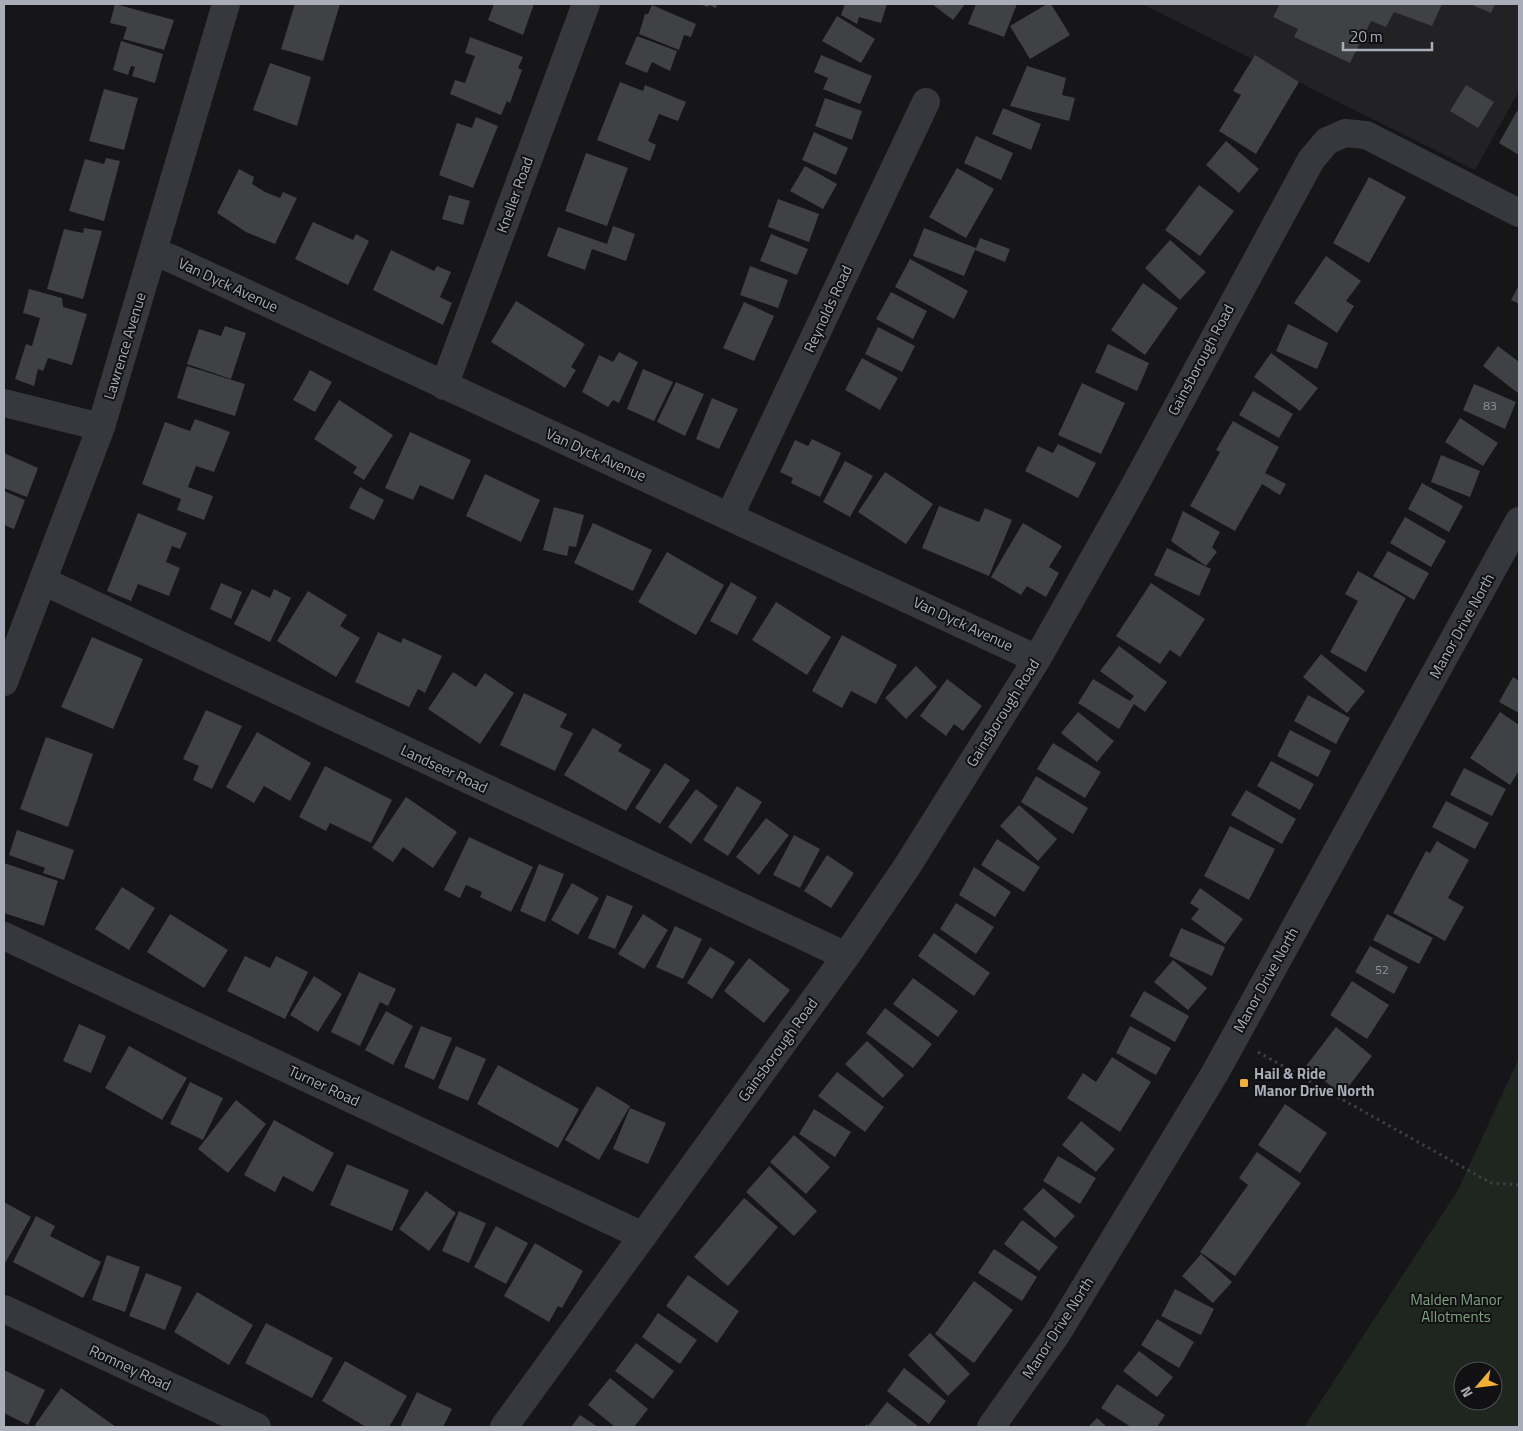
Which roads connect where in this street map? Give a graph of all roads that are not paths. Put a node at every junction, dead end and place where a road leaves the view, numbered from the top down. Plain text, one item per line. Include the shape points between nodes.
1 (226, 4) edge
2 (586, 4) edge
3 (926, 102) dead end
4 (1519, 213) edge
5 (153, 253) junction
6 (444, 386) junction
7 (4, 403) edge
8 (101, 427) junction
9 (730, 515) junction
10 (1519, 520) edge
11 (43, 581) junction
12 (1037, 659) junction
13 (4, 682) edge
14 (4, 936) edge
15 (846, 956) junction
16 (644, 1236) junction
17 (4, 1308) edge
18 (257, 1427) edge
19 (504, 1427) edge
20 (991, 1427) edge

1 - 5 street, Lawrence Avenue
2 - 6 street, Kneller Road
3 - 9 street, Reynolds Road
4 - 12 street, Gainsborough Road via 1366,135 1345,133 1327,141 1311,160 1291,194 1130,494
5 - 6 street, Van Dyck Avenue via 170,258
5 - 8 street, Lawrence Avenue
6 - 9 street, Van Dyck Avenue
7 - 8 street
8 - 11 street, Lawrence Avenue
9 - 12 street, Van Dyck Avenue
10 - 20 street, Manor Drive North via 1234,1038 1056,1335
11 - 13 street, Lawrence Avenue
11 - 15 street, Landseer Road
12 - 15 street, Gainsborough Road via 906,868
14 - 16 street, Turner Road
15 - 16 street, Gainsborough Road
16 - 19 street, Gainsborough Road
17 - 18 street, Romney Road

